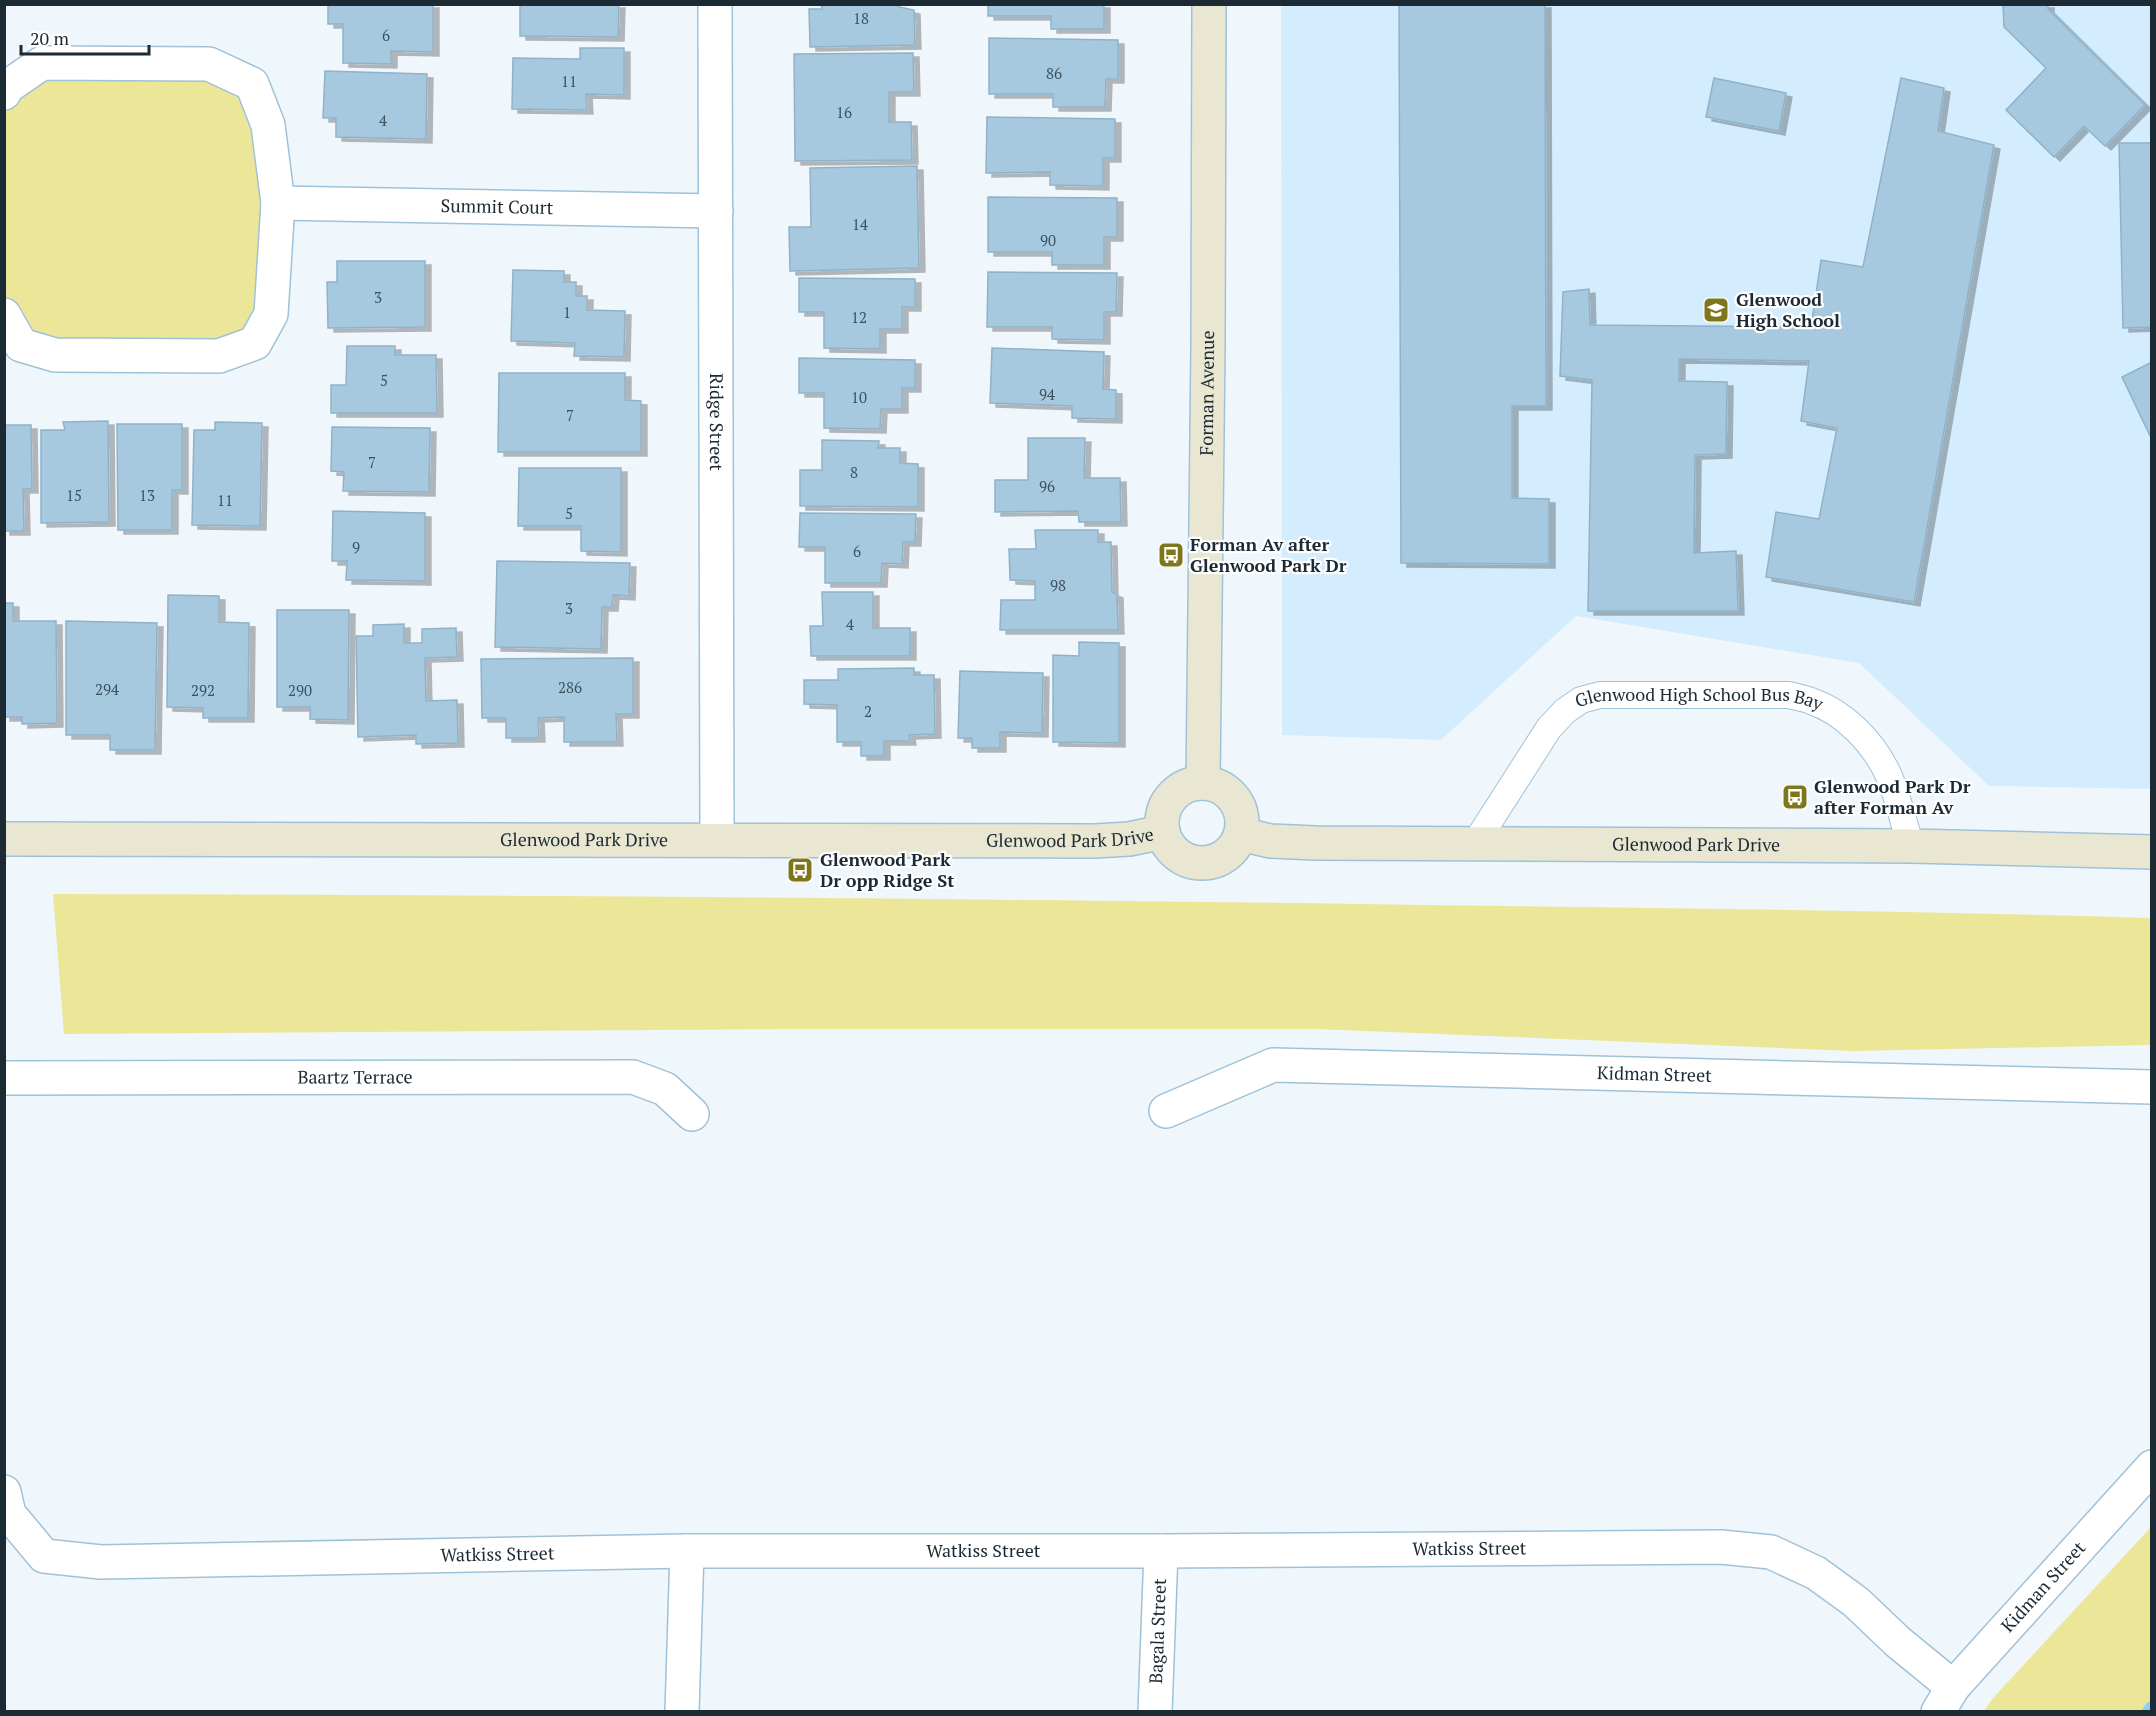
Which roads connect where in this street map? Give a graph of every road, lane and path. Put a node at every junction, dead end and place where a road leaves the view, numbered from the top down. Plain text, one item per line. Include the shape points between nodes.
1 (715, 4) edge
2 (1209, 4) edge
3 (4, 93) edge
4 (278, 203) junction
5 (716, 211) junction
6 (4, 315) edge
7 (1203, 783) junction
8 (1163, 832) junction
9 (1241, 834) junction
10 (4, 839) edge
11 (717, 839) junction
12 (1476, 842) junction
13 (1911, 846) junction
14 (2151, 852) edge
15 (4, 1078) edge
16 (2151, 1087) edge
17 (1166, 1111) dead end
18 (692, 1114) dead end
19 (2151, 1467) edge
20 (4, 1492) edge
21 (687, 1551) junction
22 (1161, 1551) junction
23 (1946, 1699) edge
24 (682, 1712) edge
25 (1155, 1712) edge

1 - 5 street, Ridge Street
2 - 7 street, Forman Avenue
3 - 4 street via 42,63 209,64 252,84 268,125
4 - 5 street, Summit Court
4 - 6 street via 271,314 255,343 219,356 56,355 21,345
5 - 11 street, Ridge Street
7 - 8 street via 1191,784 1171,797 1165,808
7 - 9 street via 1215,784 1235,799 1243,822
8 - 9 street via 1177,855 1202,863 1226,856
8 - 11 street, Glenwood Park Drive via 1095,841
9 - 12 street, Glenwood Park Drive via 1270,842
10 - 11 street, Glenwood Park Drive
12 - 13 street, Glenwood Park Drive
12 - 13 lane, Glenwood High School Bus Bay via 1548,728 1581,700 1600,695 1789,695 1837,714 1869,745 1888,774
13 - 14 street, Glenwood Park Drive
15 - 18 street, Baartz Terrace via 633,1077 665,1089
16 - 17 street, Kidman Street via 1273,1065
19 - 23 street, Kidman Street
20 - 21 street, Watkiss Street via 9,1514 44,1556 101,1562
21 - 22 street, Watkiss Street
21 - 24 street
22 - 23 street, Watkiss Street via 1721,1547 1771,1552 1816,1573 1856,1602 1898,1642
22 - 25 street, Bagala Street

